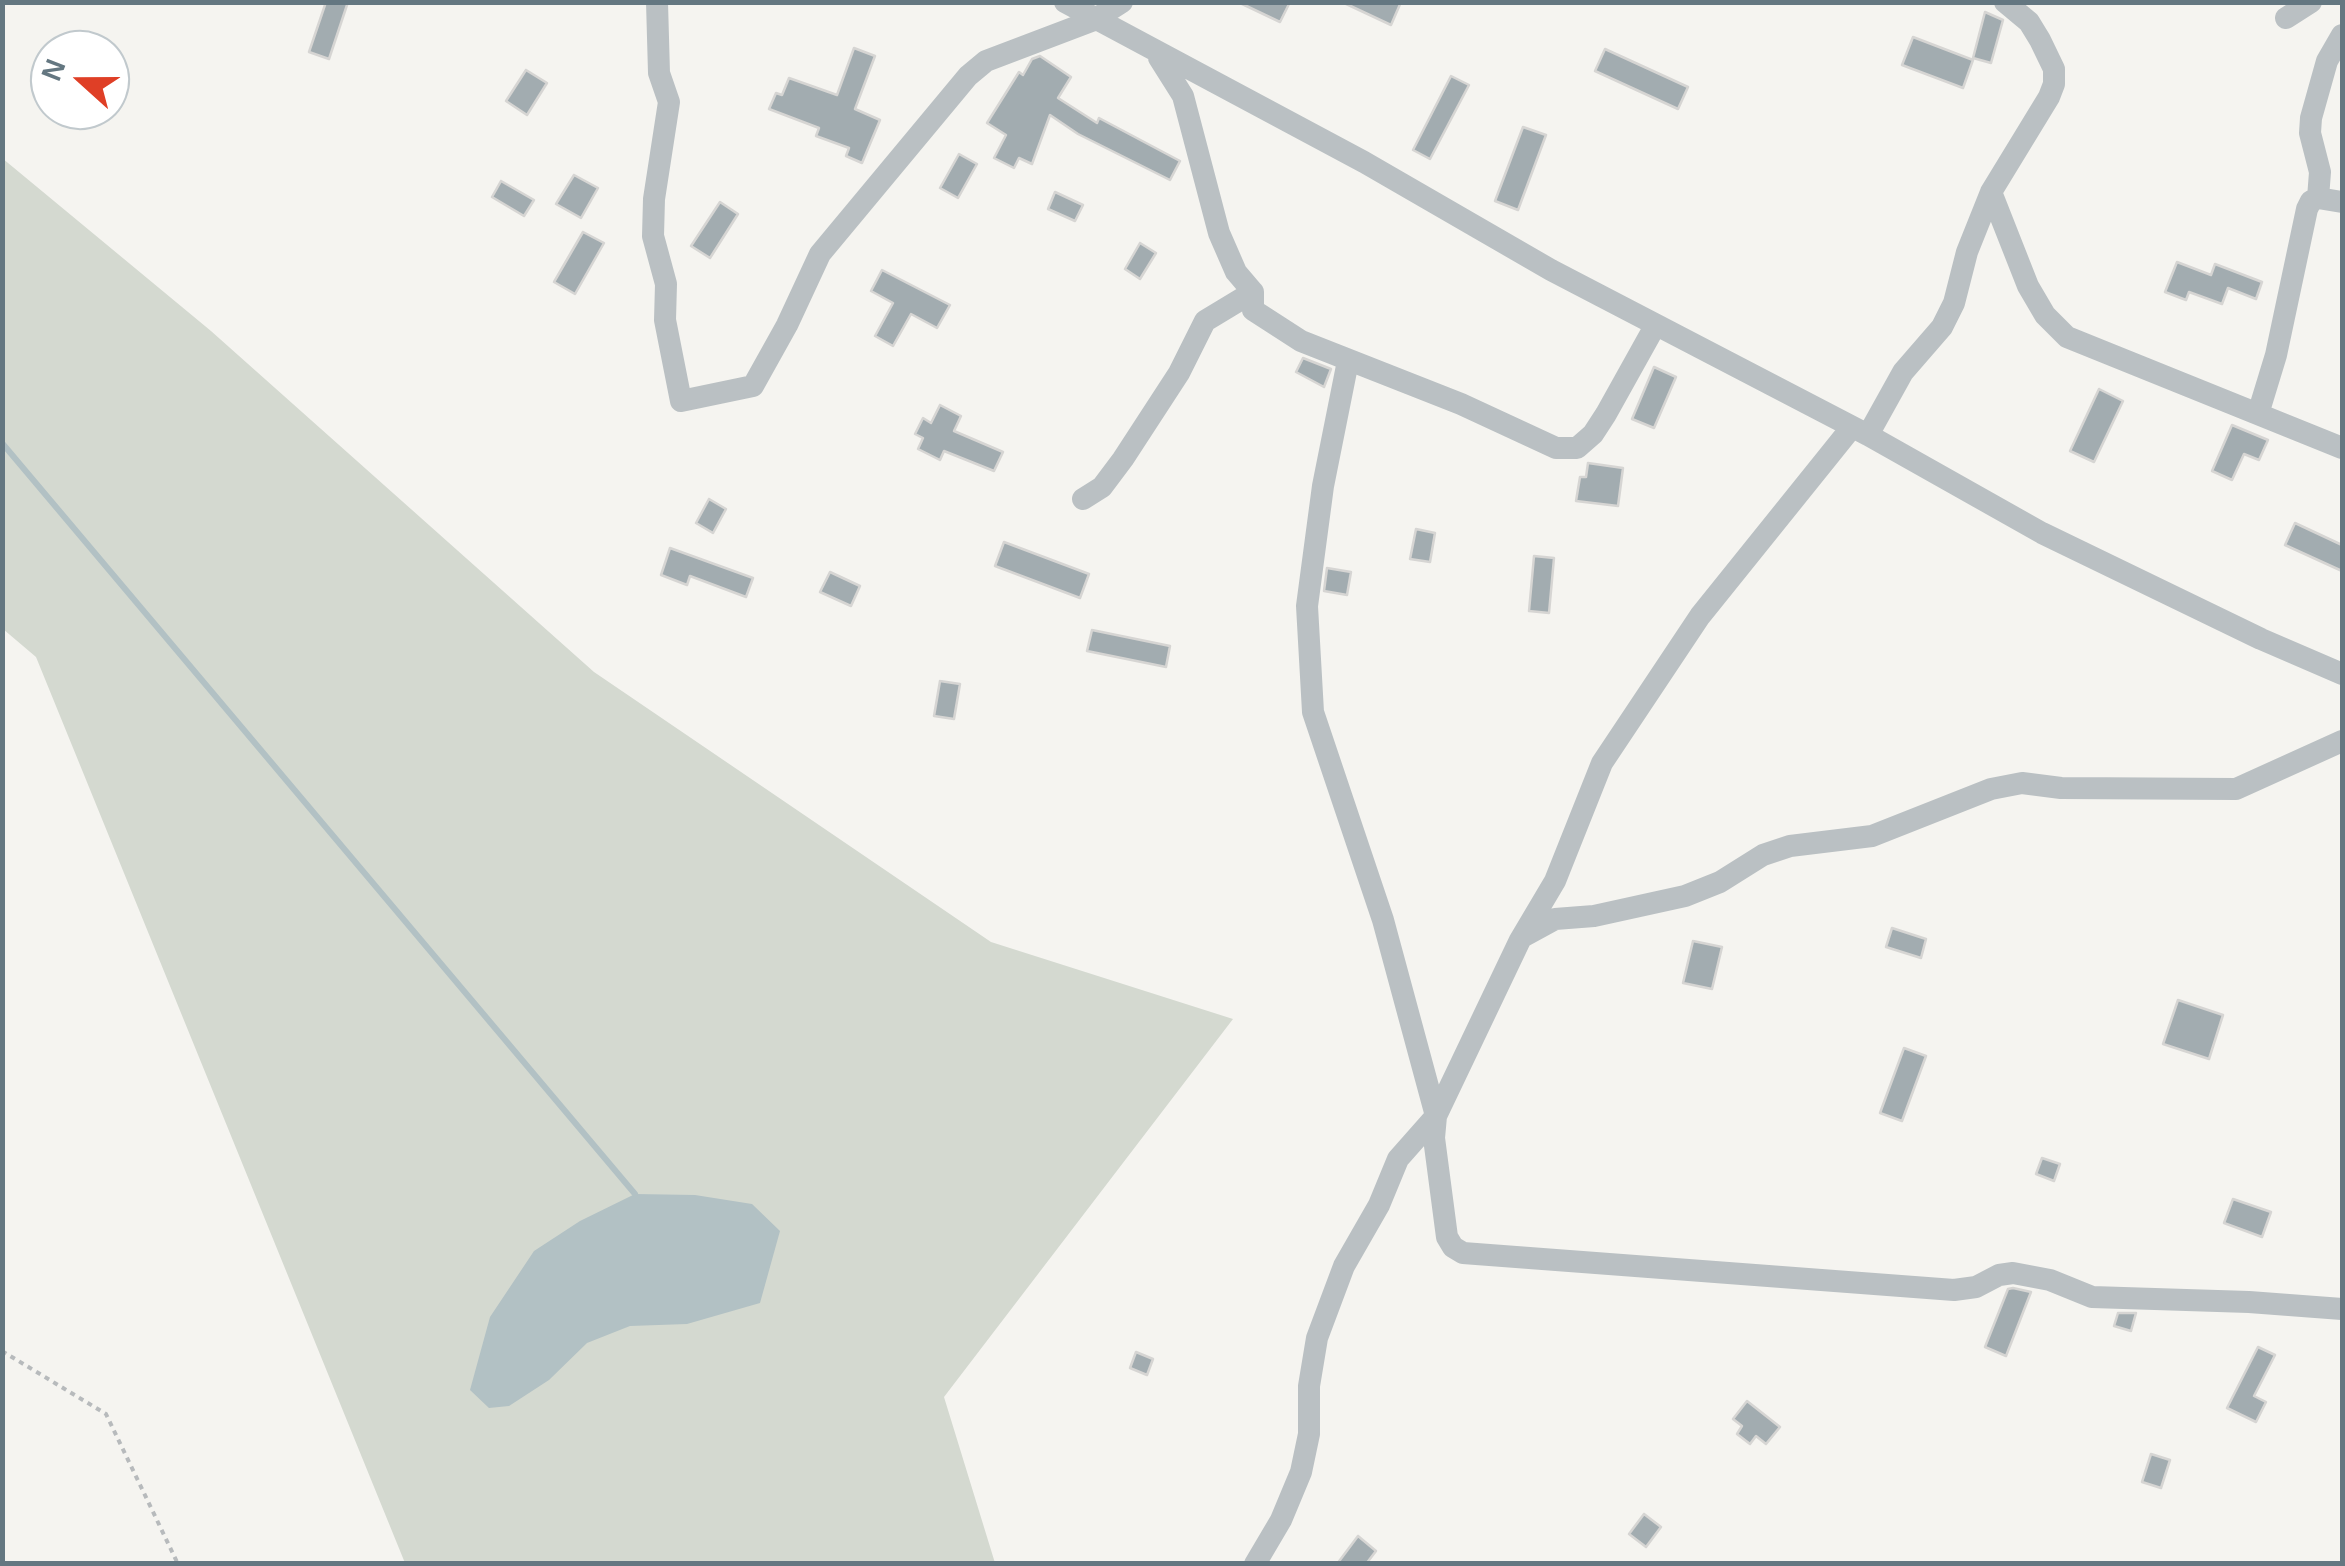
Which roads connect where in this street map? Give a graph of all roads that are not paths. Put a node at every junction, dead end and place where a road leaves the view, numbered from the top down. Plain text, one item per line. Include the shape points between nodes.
1 (657, 2) edge
2 (1065, 2) edge
3 (1122, 2) edge
4 (2005, 2) edge
5 (2311, 2) edge
6 (2286, 18) dead end
7 (1094, 20) junction
8 (2342, 34) edge
9 (1154, 51) junction
10 (1990, 192) junction
11 (2318, 198) junction
12 (2342, 202) edge
13 (1253, 292) junction
14 (1655, 326) junction
15 (1348, 361) junction
16 (2258, 414) junction
17 (1860, 431) junction
18 (2342, 448) edge
19 (1082, 499) dead end
20 (2342, 674) edge
21 (2342, 741) edge
22 (1520, 940) junction
23 (1436, 1116) junction
24 (2342, 1309) edge
25 (1255, 1564) edge

1 - 7 street via 659,72 669,102 653,236 681,401 753,386 820,254 968,76 986,62
2 - 7 street
3 - 7 street
4 - 10 street via 2030,22 2054,69 2054,84
5 - 6 street
7 - 9 street
8 - 11 street via 2327,60 2311,118
9 - 13 street via 1183,96 1219,233
9 - 14 street
10 - 16 street via 2028,286 2055,328
10 - 17 street via 1948,315
11 - 12 street
11 - 16 street via 2307,209
13 - 15 street via 1253,310
13 - 19 street via 1205,321 1123,459
14 - 15 street via 1594,434 1577,448 1556,448
14 - 17 street
15 - 23 street via 1308,606 1313,712 1383,920
16 - 18 street
17 - 20 street via 2042,533
17 - 22 street via 1700,616 1614,742 1555,881
21 - 22 street via 2236,789 2022,783 1991,789 1883,833 1763,855 1684,896 1555,919
22 - 23 street
23 - 24 street via 1447,1238 1463,1253 1954,1290 2013,1272 2092,1297
23 - 25 street via 1398,1159 1344,1266 1317,1338 1301,1472

